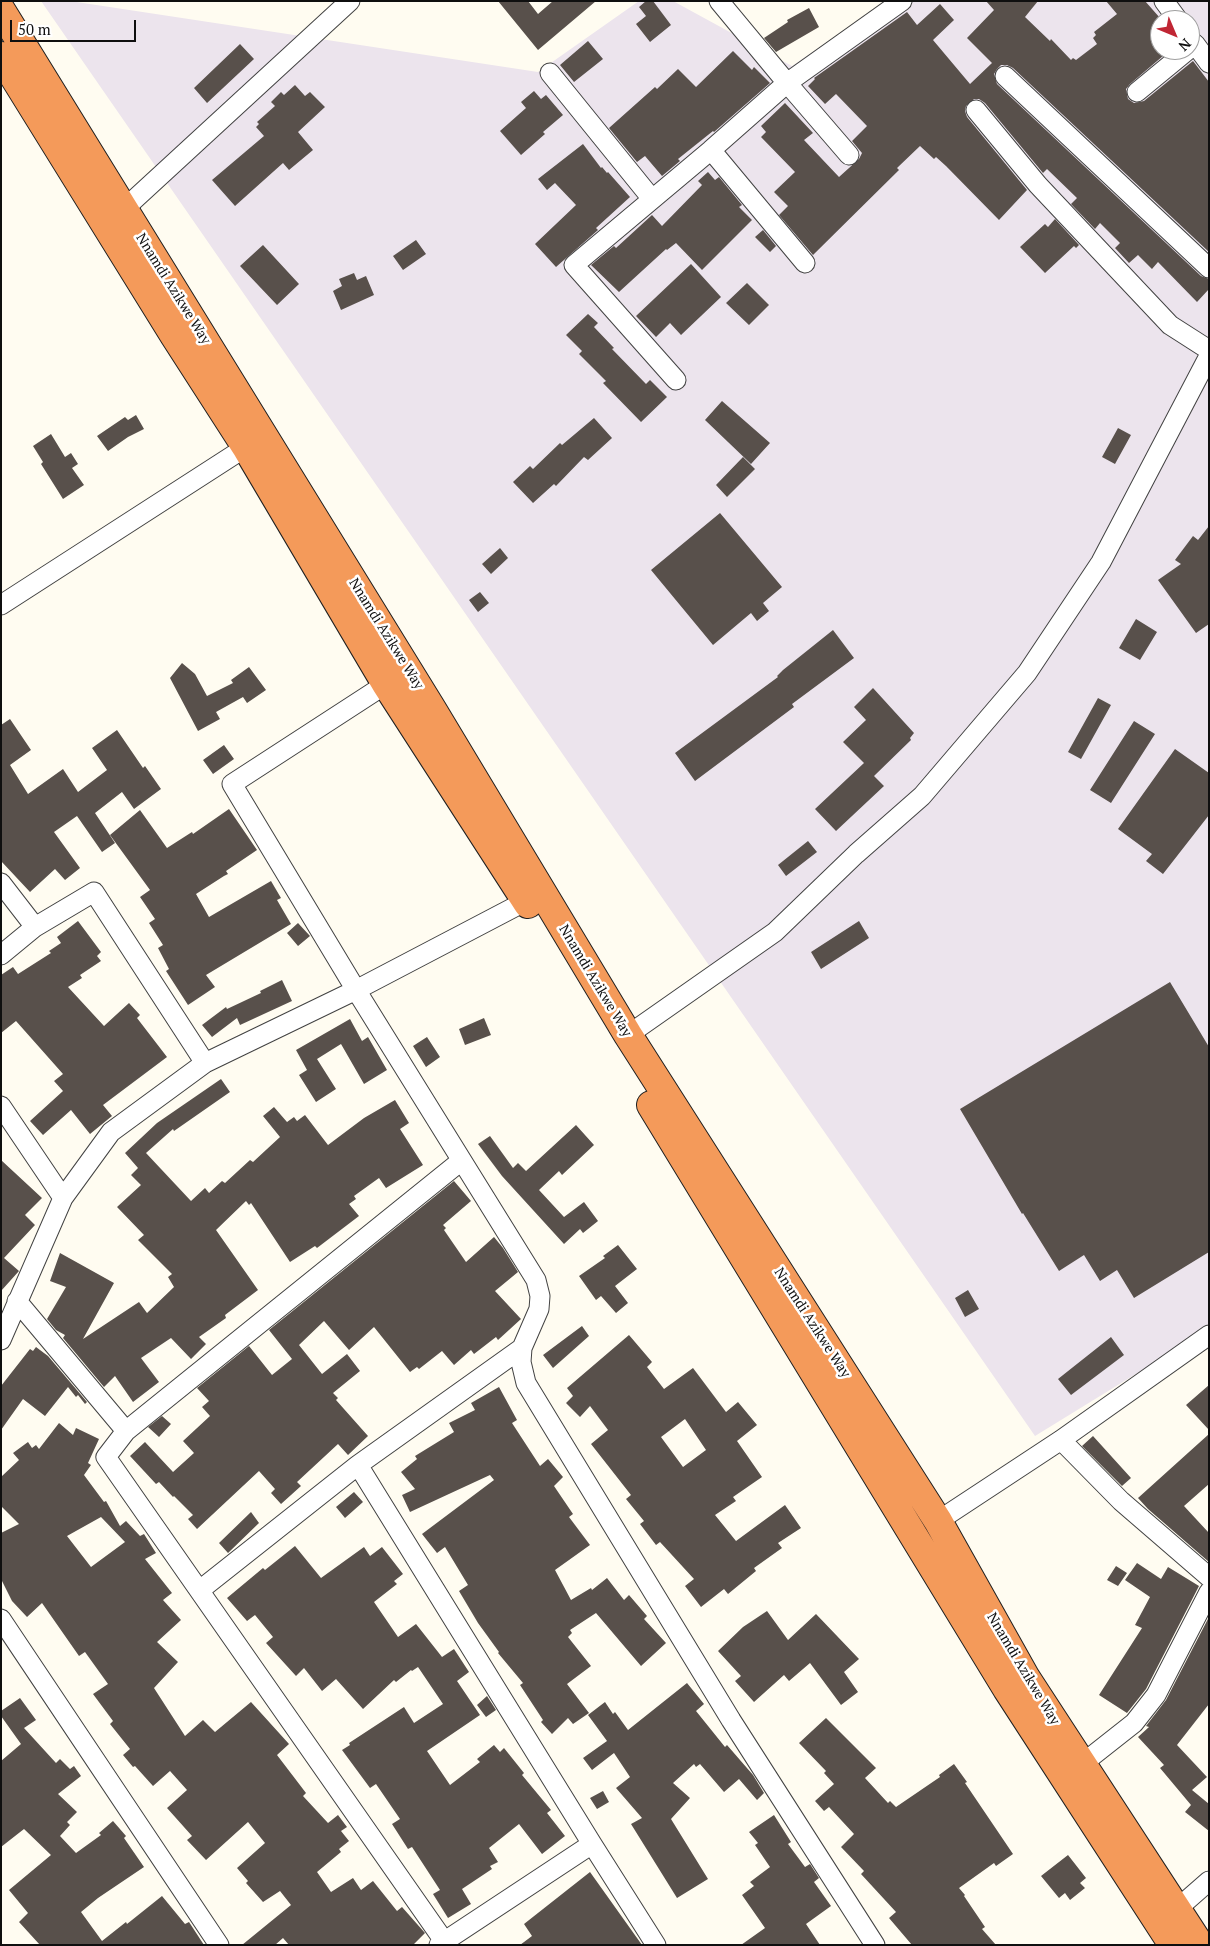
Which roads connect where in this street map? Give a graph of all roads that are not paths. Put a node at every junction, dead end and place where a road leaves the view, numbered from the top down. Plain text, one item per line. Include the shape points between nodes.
1 (350, 1) edge
2 (719, 1) edge
3 (902, 1) edge
4 (1, 10) edge
5 (1200, 54) edge
6 (1, 56) edge
7 (1174, 60) edge
8 (1209, 63) edge
9 (550, 73) dead end
10 (1005, 76) dead end
11 (787, 83) junction
12 (1137, 92) dead end
13 (976, 110) dead end
14 (711, 150) junction
15 (849, 155) dead end
16 (652, 200) junction
17 (124, 209) junction
18 (805, 263) dead end
19 (1209, 268) edge
20 (1209, 350) edge
21 (1209, 356) edge
22 (676, 380) dead end
23 (246, 447) junction
24 (1, 605) edge
25 (386, 684) junction
26 (1, 883) edge
27 (526, 901) junction
28 (35, 927) junction
29 (1, 955) edge
30 (356, 990) junction
31 (628, 1036) junction
32 (205, 1063) junction
33 (1, 1106) edge
34 (461, 1161) junction
35 (62, 1198) junction
36 (17, 1301) junction
37 (1209, 1335) edge
38 (1, 1340) edge
39 (522, 1348) junction
40 (126, 1431) junction
41 (1061, 1440) junction
42 (358, 1465) junction
43 (938, 1521) junction
44 (1209, 1577) edge
45 (200, 1590) junction
46 (1209, 1592) edge
47 (1, 1619) edge
48 (1082, 1764) junction
49 (592, 1844) junction
50 (1209, 1881) edge
51 (1177, 1909) junction
52 (441, 1943) edge
53 (219, 1945) edge
54 (656, 1945) edge
55 (875, 1945) edge
56 (1173, 1945) edge
57 (1200, 1945) edge

1 - 17 street
2 - 11 street
3 - 11 street
4 - 17 highway, Nnamdi Azikwe Way
5 - 8 street
6 - 23 highway, Nnamdi Azikwe Way
7 - 12 street
9 - 16 street
10 - 19 street
11 - 14 street
11 - 15 street
13 - 20 street via 1038,185 1170,325
14 - 16 street
14 - 18 street
16 - 22 street via 574,265
17 - 31 highway, Nnamdi Azikwe Way via 432,709
21 - 31 street via 1101,562 1027,673 922,796 775,932
23 - 24 street
23 - 25 highway, Nnamdi Azikwe Way
25 - 27 highway, Nnamdi Azikwe Way
25 - 30 street via 232,784
26 - 28 street
27 - 30 street
27 - 56 highway, Nnamdi Azikwe Way via 1007,1689
28 - 29 street
28 - 32 street via 94,892
30 - 32 street
30 - 34 street
31 - 43 highway, Nnamdi Azikwe Way
32 - 35 street via 111,1132
33 - 35 street
34 - 39 street via 536,1280 539,1309
34 - 40 street
35 - 36 street
36 - 38 street
36 - 40 street
37 - 41 street
39 - 42 street
39 - 55 street via 521,1362 526,1383 731,1720
40 - 45 street via 106,1457
41 - 43 street
41 - 44 street via 1121,1501
42 - 45 street
42 - 49 street
43 - 48 highway, Nnamdi Azikwe Way via 1026,1678
45 - 52 street
46 - 48 street via 1156,1695 1134,1723
47 - 53 street
48 - 51 highway, Nnamdi Azikwe Way
49 - 52 street
49 - 54 street
50 - 51 street
51 - 57 highway, Nnamdi Azikwe Way

